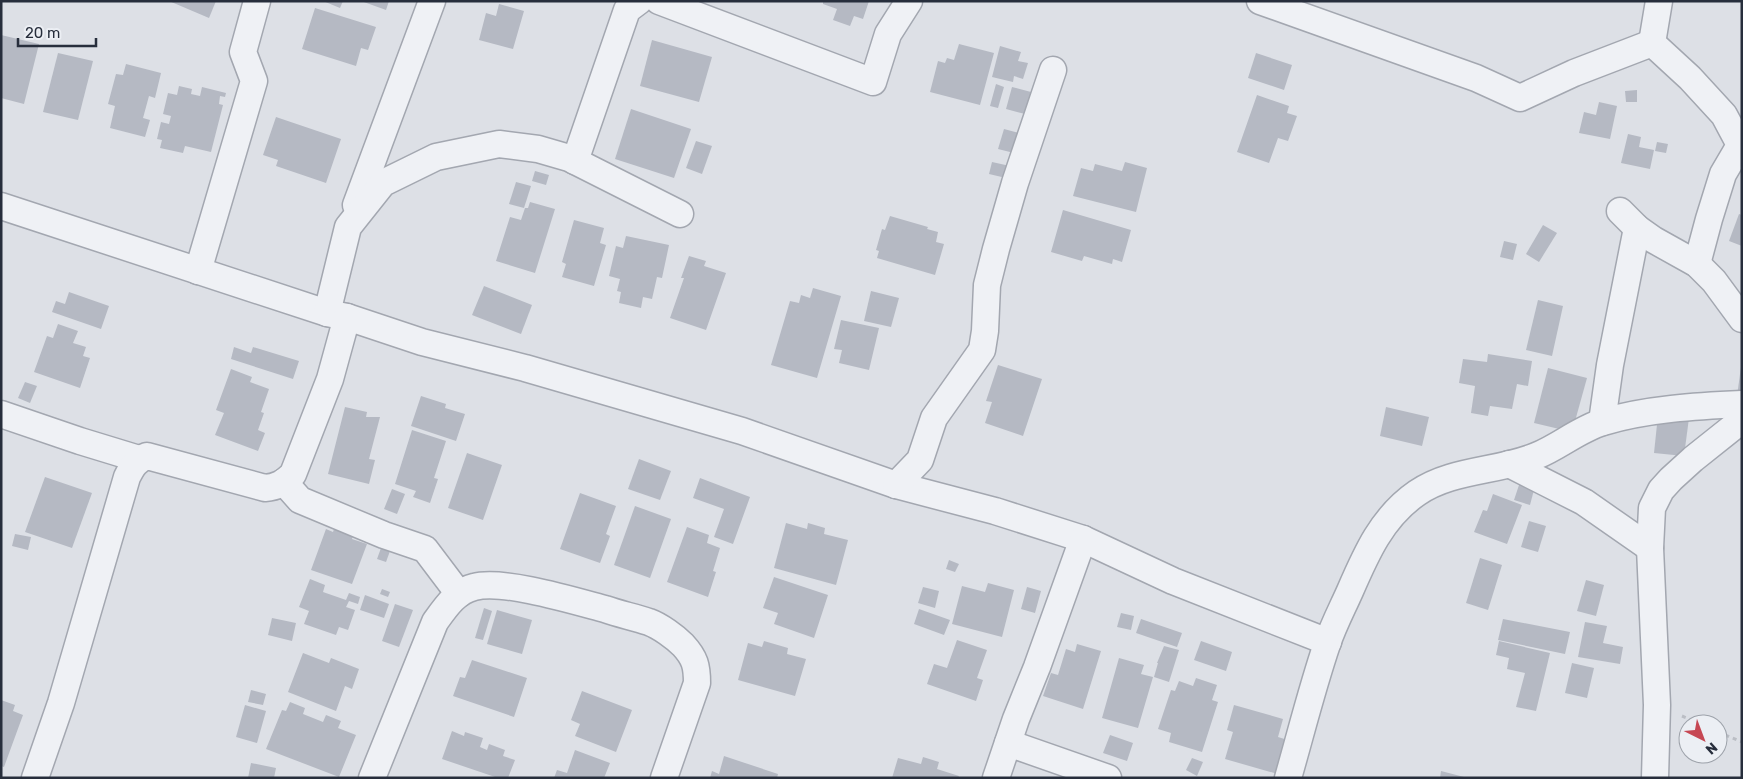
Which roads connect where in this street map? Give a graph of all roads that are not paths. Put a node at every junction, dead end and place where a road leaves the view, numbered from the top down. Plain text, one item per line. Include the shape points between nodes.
1 (257, 1) edge
2 (432, 1) edge
3 (639, 1) edge
4 (659, 1) edge
5 (909, 1) edge
6 (1260, 1) edge
7 (1658, 1) edge
8 (1652, 43) junction
9 (1052, 70) dead end
10 (575, 161) junction
11 (1, 206) edge
12 (680, 214) dead end
13 (348, 227) junction
14 (1697, 264) junction
15 (198, 271) junction
16 (337, 315) junction
17 (1742, 319) edge
18 (1742, 404) edge
19 (1, 414) edge
20 (1742, 420) edge
21 (1602, 422) junction
22 (140, 459) junction
23 (1509, 464) junction
24 (284, 482) junction
25 (896, 485) junction
26 (1083, 540) junction
27 (1650, 548) junction
28 (459, 594) junction
29 (1328, 642) junction
30 (1008, 743) junction
31 (35, 778) edge
32 (372, 778) edge
33 (664, 778) edge
34 (996, 778) edge
35 (1108, 778) edge
36 (1288, 778) edge
37 (1655, 778) edge

1 - 15 street via 243,52 254,81
2 - 13 street
3 - 10 street via 626,10
4 - 5 street via 873,82 888,34
6 - 8 street via 1476,78 1520,98
7 - 8 street
8 - 14 street via 1724,115 1740,145 1723,174
9 - 25 street via 1015,183 987,284 982,350 934,418 920,460
10 - 12 street
10 - 13 street via 538,149 499,144 436,157 383,183
11 - 15 street
13 - 16 street
14 - 17 street
14 - 21 street via 1662,244 1629,219
15 - 16 street
16 - 24 street via 330,380 293,474
16 - 25 street via 422,342 526,368 742,431
18 - 21 street via 1668,410
19 - 22 street
20 - 27 street via 1693,458 1661,490 1652,508
21 - 23 street via 1535,456
22 - 24 street via 155,457 265,488
22 - 31 street via 128,477 61,703
23 - 27 street via 1584,502
23 - 29 street via 1443,480 1418,492 1398,509 1370,547
24 - 28 street via 300,500 425,549
25 - 26 street via 995,511
26 - 29 street via 1173,581
26 - 30 street
27 - 37 street via 1657,704
28 - 32 street via 435,622
28 - 33 street via 474,587 492,585 527,590 651,622 682,644 697,666 696,683
29 - 36 street
30 - 34 street
30 - 35 street

